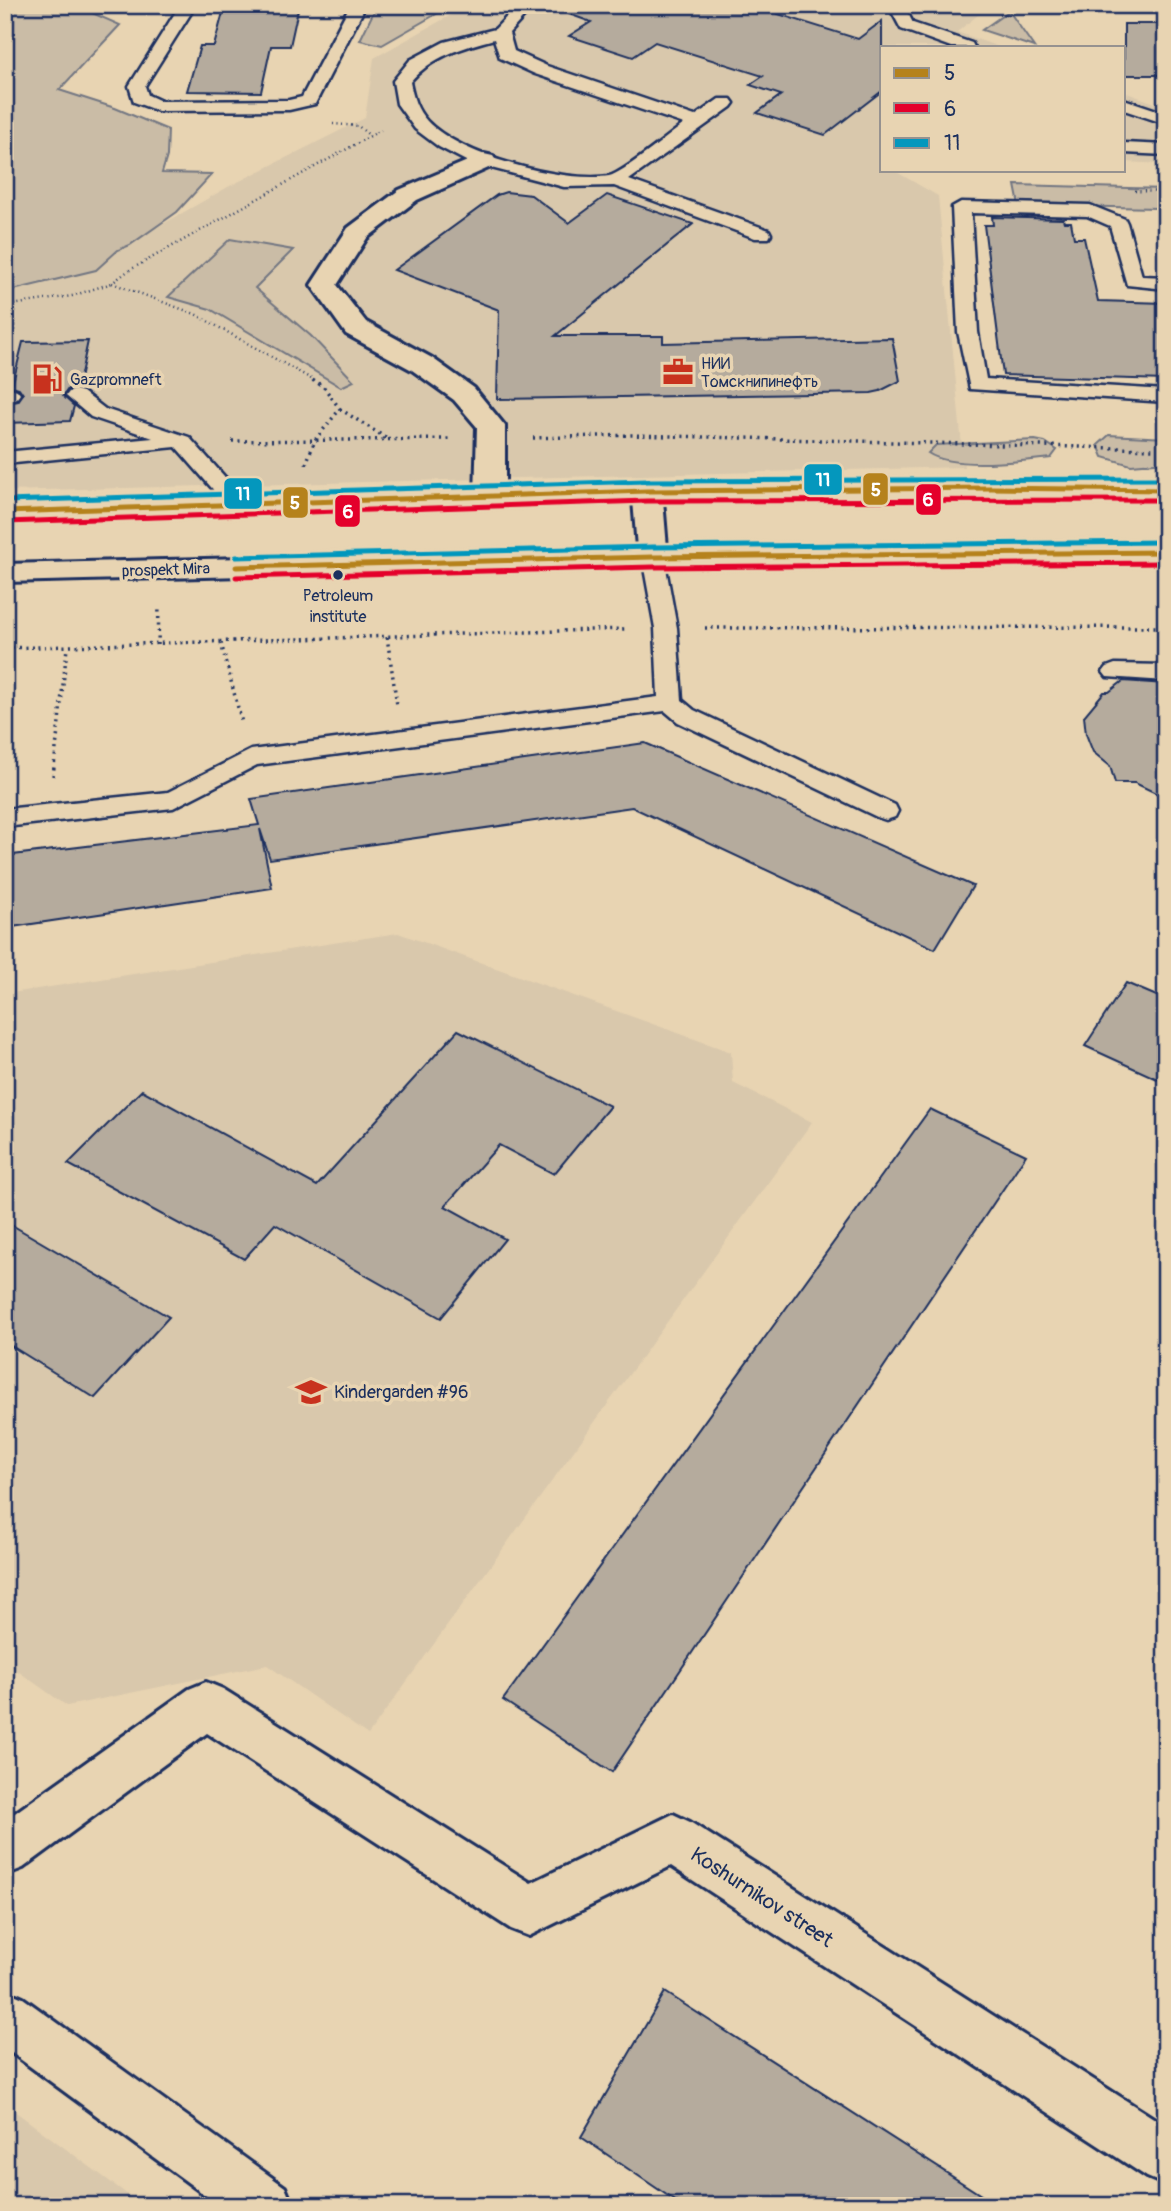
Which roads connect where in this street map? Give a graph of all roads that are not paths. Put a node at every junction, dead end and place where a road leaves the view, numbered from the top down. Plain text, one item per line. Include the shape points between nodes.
1 (188, 5) edge
2 (358, 5) edge
3 (527, 5) edge
4 (885, 5) edge
5 (501, 32) junction
6 (963, 46) edge
7 (725, 103) dead end
8 (1126, 105) edge
9 (1166, 119) edge
10 (696, 122) junction
11 (1126, 142) edge
12 (1126, 148) edge
13 (1160, 150) edge
14 (484, 161) junction
15 (615, 181) junction
16 (762, 234) dead end
17 (1166, 283) edge
18 (76, 396) dead end
19 (1166, 396) edge
20 (182, 441) junction
21 (5, 458) edge
22 (1166, 490) edge
23 (648, 492) junction
24 (489, 497) junction
25 (239, 505) junction
26 (5, 512) edge
27 (1166, 552) edge
28 (653, 558) junction
29 (5, 573) edge
30 (1115, 672) dead end
31 (1166, 673) edge
32 (670, 703) junction
33 (886, 811) dead end
34 (5, 818) edge
35 (5, 1850) edge
36 (5, 2016) edge
37 (1166, 2158) edge
38 (266, 2206) edge

1 - 2 lane via 136,86 140,98 158,106 289,105 309,100
3 - 5 lane
4 - 6 lane via 898,9 907,26
5 - 10 lane via 506,54 529,65
5 - 14 lane via 450,46 415,64 401,81 406,104 421,125 445,143
7 - 10 lane
8 - 9 lane
10 - 15 lane
11 - 13 lane
12 - 13 lane
14 - 15 lane via 564,182
14 - 24 main road via 408,195 357,233 324,285 356,328 422,364 464,394 491,426
15 - 16 lane
17 - 19 lane via 1134,281 1118,223 1090,211 961,207 968,331 977,386
18 - 20 lane via 98,413
20 - 21 lane
20 - 25 lane
22 - 23 main road
23 - 24 main road
23 - 28 main road
24 - 25 main road
25 - 26 main road
27 - 28 main road, prospekt Mira
28 - 29 main road, prospekt Mira
28 - 32 lane via 666,628
30 - 31 lane
32 - 33 lane via 686,716
32 - 34 lane via 251,758 173,800
35 - 37 main road, Koshurnikov street via 206,1705 529,1911 673,1839
36 - 38 main road

